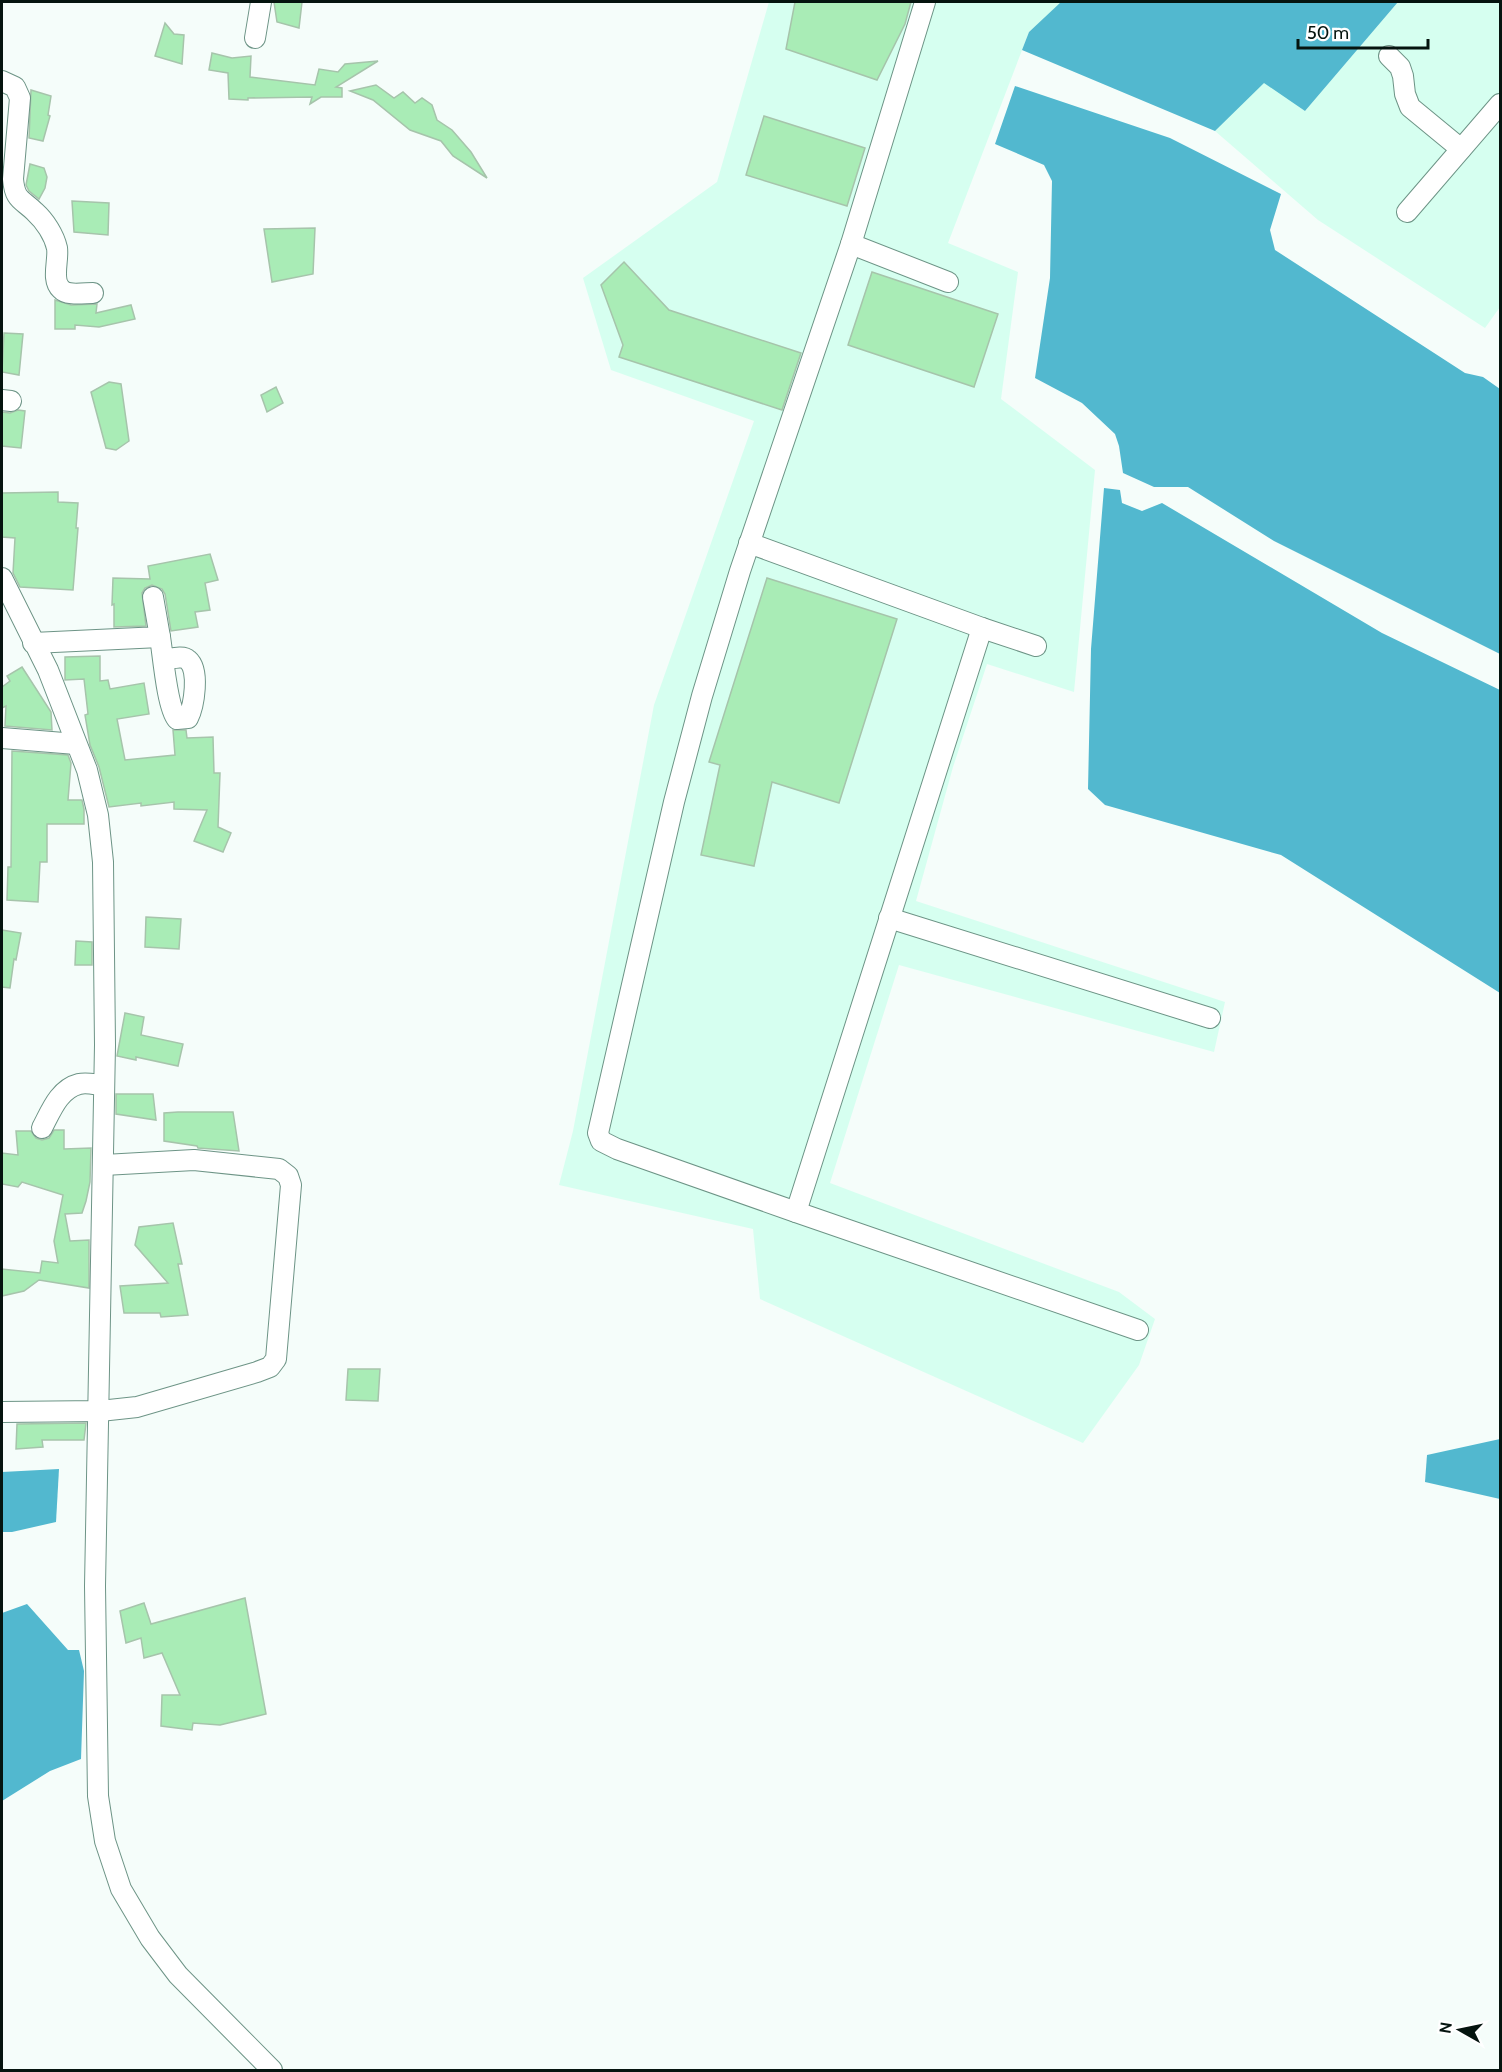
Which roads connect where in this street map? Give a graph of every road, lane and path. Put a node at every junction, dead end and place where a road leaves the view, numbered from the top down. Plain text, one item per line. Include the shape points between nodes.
1 (261, 2) edge
2 (924, 2) edge
3 (255, 38) dead end
4 (1389, 56) dead end
5 (2, 81) edge
6 (1500, 104) edge
7 (1461, 149) junction
8 (1407, 212) dead end
9 (851, 244) junction
10 (948, 282) dead end
11 (93, 292) dead end
12 (749, 543) junction
13 (2, 578) edge
14 (153, 597) dead end
15 (982, 628) junction
16 (160, 637) junction
17 (33, 643) junction
18 (1036, 646) dead end
19 (164, 660) dead end
20 (2, 738) edge
21 (76, 744) junction
22 (889, 918) junction
23 (1210, 1018) dead end
24 (104, 1085) junction
25 (42, 1128) dead end
26 (104, 1165) junction
27 (796, 1212) junction
28 (1138, 1330) dead end
29 (100, 1411) junction
30 (2, 1412) edge
31 (272, 2070) edge

1 - 3 street
2 - 9 street
4 - 7 street via 1400,68 1410,107
5 - 11 street via 15,87 20,98 14,190 52,234 60,289 66,293
6 - 7 street
7 - 8 street
9 - 10 street
9 - 12 street
12 - 15 street
12 - 27 street via 674,802 598,1133 601,1141 618,1149
13 - 17 street
14 - 16 street
15 - 18 street
15 - 22 street
16 - 17 street
16 - 19 street
17 - 21 street via 48,670
20 - 21 street
21 - 24 street via 98,815 103,862
22 - 23 street
22 - 27 street
24 - 25 street via 81,1084 67,1089 54,1103
24 - 26 street
26 - 29 street
26 - 29 street via 226,1162 279,1169 291,1185 276,1359 270,1367 137,1407
27 - 28 street
29 - 30 street
29 - 31 street via 98,1796 105,1840 121,1889 150,1938 178,1975

